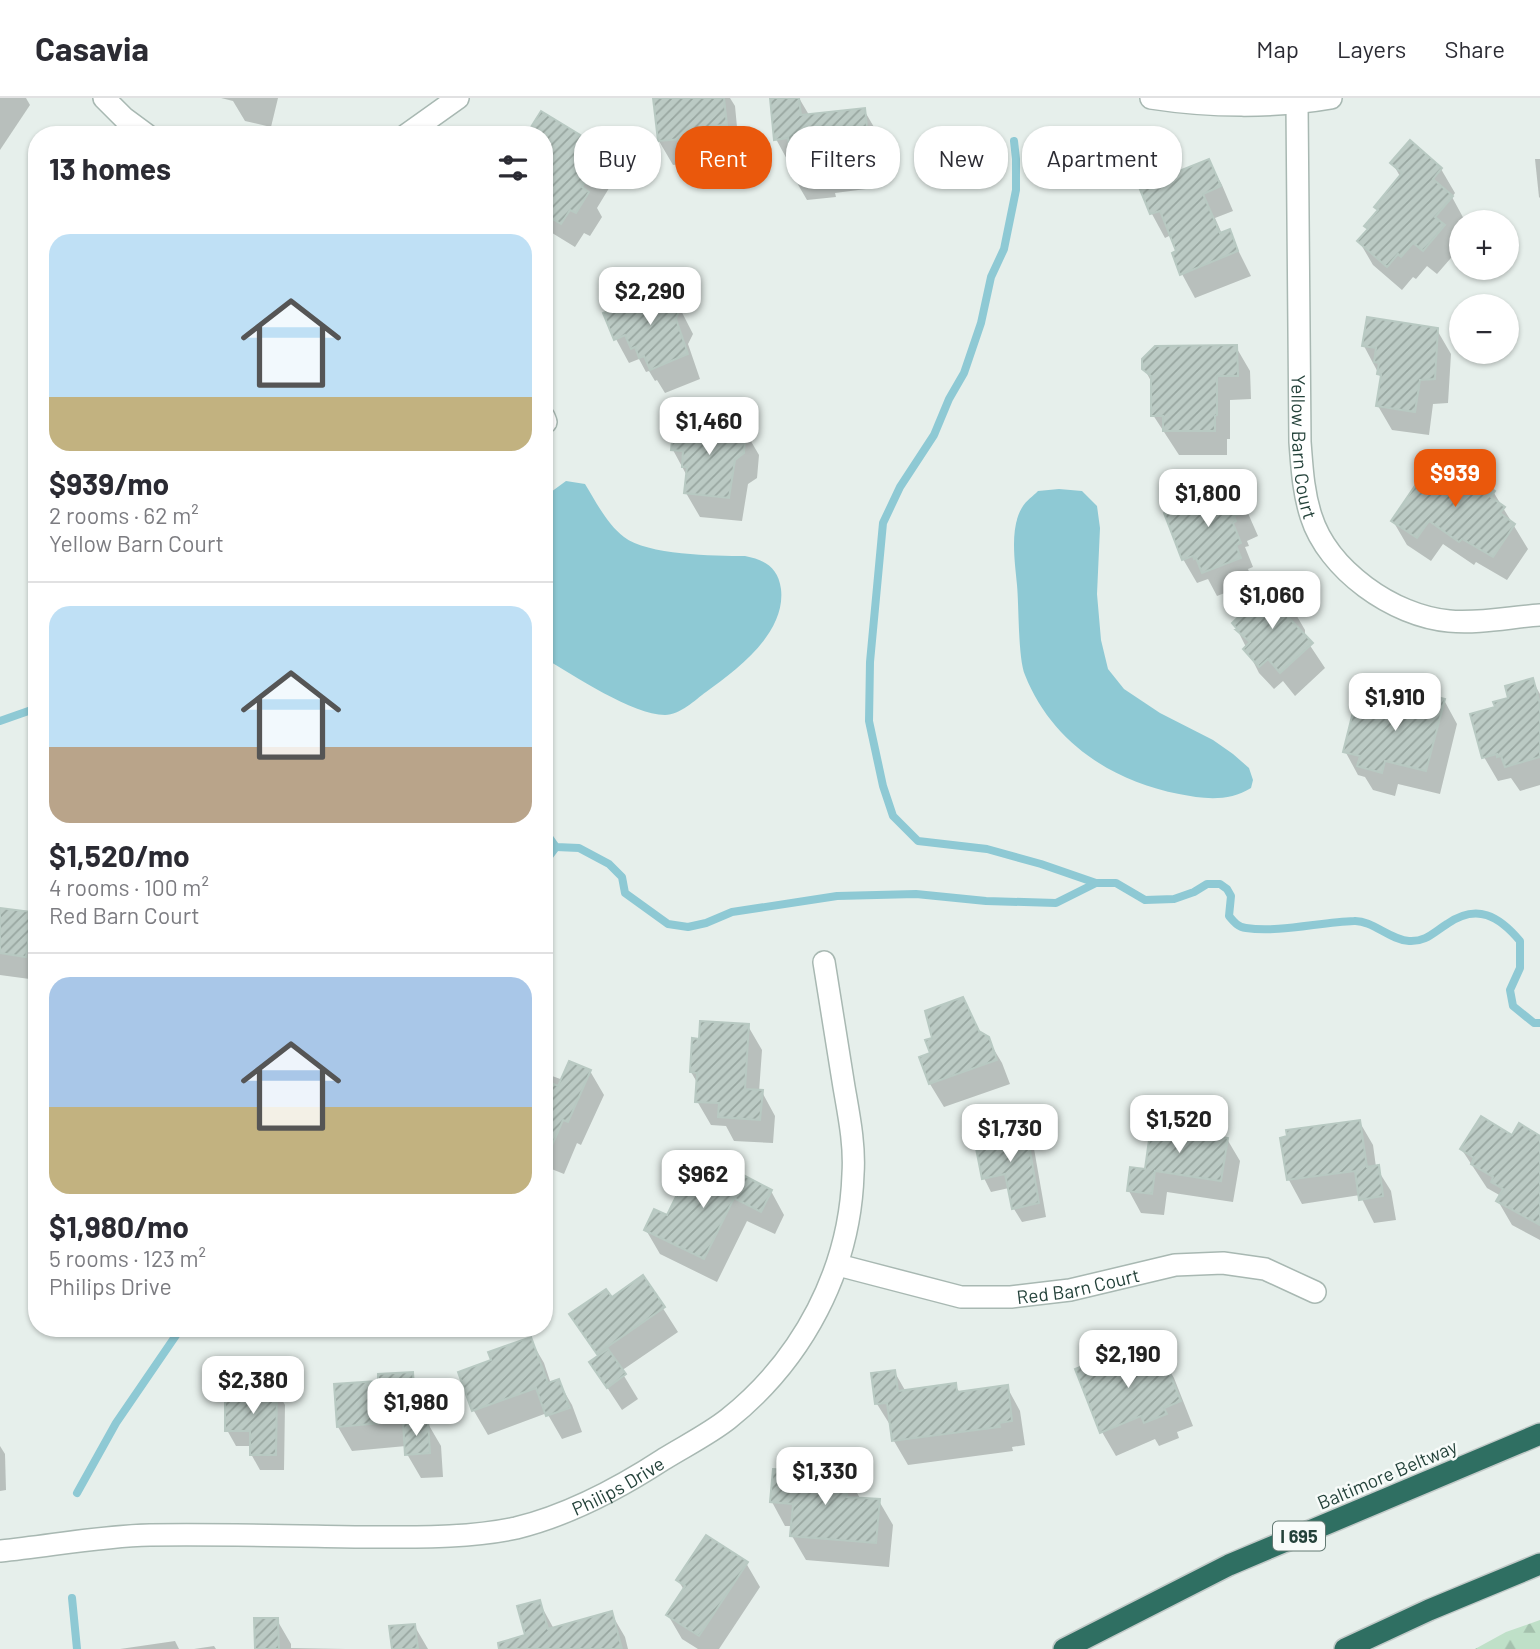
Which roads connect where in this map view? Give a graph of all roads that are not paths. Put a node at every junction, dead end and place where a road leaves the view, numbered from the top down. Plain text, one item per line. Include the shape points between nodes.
1 (104, 98) edge
2 (458, 98) edge
3 (1151, 98) edge
4 (1331, 98) edge
5 (1297, 104) junction
6 (135, 126) edge
7 (421, 126) edge
8 (1540, 615) edge
9 (824, 962) dead end
10 (838, 1265) junction
11 (1315, 1292) dead end
12 (1540, 1434) edge
13 (0, 1551) edge
14 (1540, 1564) edge
15 (1064, 1649) edge
16 (1345, 1649) edge

1 - 6 street
2 - 7 street
3 - 5 street
4 - 5 street
5 - 8 street, Yellow Barn Court via 1300,442 1303,486 1312,518 1329,551 1355,578 1390,603 1451,621
9 - 10 street, Philips Drive via 852,1149 849,1222
10 - 11 street, Red Barn Court via 961,1297 1070,1290 1175,1265 1223,1263 1265,1269
10 - 13 street, Philips Drive via 816,1316 771,1379 727,1420 633,1479 559,1514 514,1528 465,1534 151,1535
12 - 15 highway, Baltimore Beltway / I 695 via 1229,1565
14 - 16 highway

